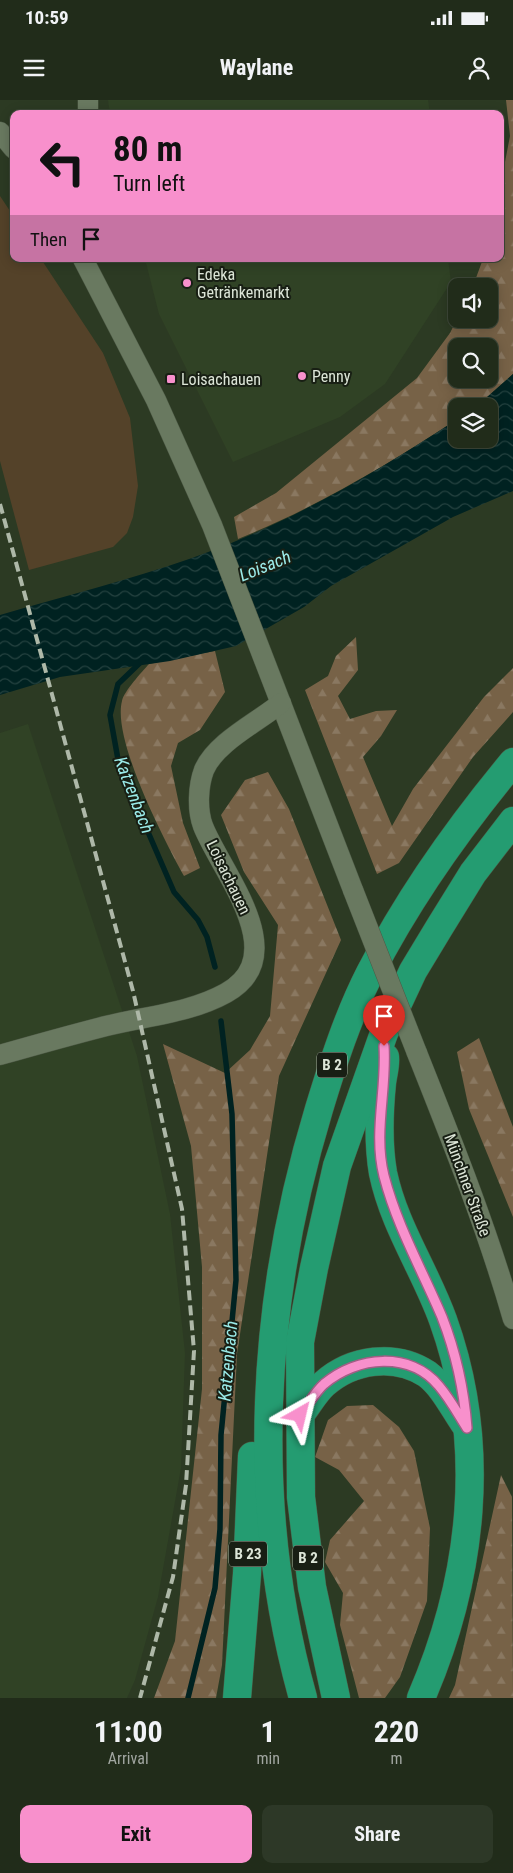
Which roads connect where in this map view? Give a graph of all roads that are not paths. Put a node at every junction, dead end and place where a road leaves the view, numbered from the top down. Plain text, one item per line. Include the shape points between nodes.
1 (0, 132) edge
2 (10, 143) edge
3 (85, 262) edge
4 (281, 703) junction
5 (513, 762) edge
6 (513, 821) edge
7 (384, 1033) junction
8 (0, 1055) edge
9 (513, 1319) edge
10 (268, 1412) junction
11 (300, 1415) junction
12 (467, 1428) junction
13 (236, 1698) edge
14 (303, 1698) edge
15 (336, 1698) edge
16 (421, 1698) edge

1 - 2 street
3 - 4 street, Münchner Straße via 156,400 212,525
4 - 8 street, Loisachauen via 214,754 204,770 198,806 203,826 248,913 254,938 254,960 242,980 228,992 198,1006
4 - 9 street, Münchner Straße, bridge via 460,1163
5 - 10 highway, B 2 via 451,841 400,918 369,975 337,1050 306,1153 284,1254 271,1346
6 - 7 highway, B 2 via 473,874 439,928 413,971
7 - 11 highway, B 2 via 337,1166 316,1259 300,1342
7 - 12 highway via 380,1126 384,1174 395,1215 442,1318 456,1358
10 - 13 highway, B 23 via 252,1454 247,1574
10 - 14 highway, B 2 via 270,1499 279,1591
11 - 12 highway via 323,1385 343,1371 361,1364 397,1362 427,1375 440,1386
11 - 15 highway, B 2 via 301,1497 312,1587
12 - 16 highway via 470,1461 467,1539 448,1630

